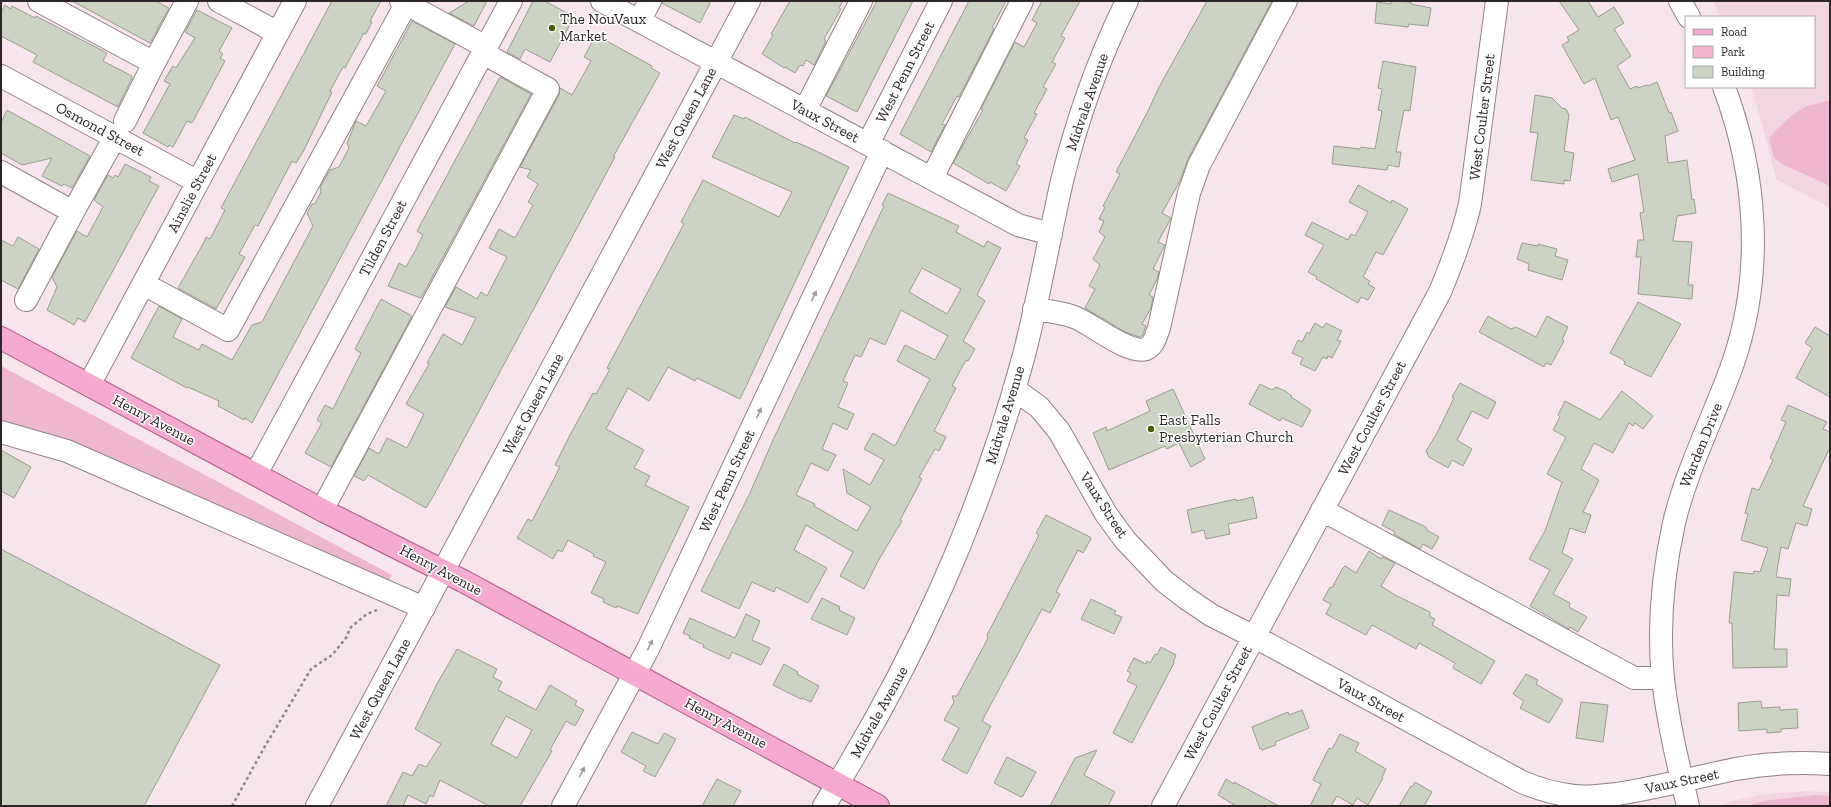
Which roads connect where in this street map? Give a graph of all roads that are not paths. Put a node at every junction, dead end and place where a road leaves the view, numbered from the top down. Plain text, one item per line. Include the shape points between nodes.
1 (39, 1) edge
2 (187, 1) edge
3 (219, 1) edge
4 (295, 1) edge
5 (511, 1) edge
6 (602, 1) edge
7 (650, 1) edge
8 (749, 1) edge
9 (860, 1) edge
10 (941, 1) edge
11 (1022, 1) edge
12 (1127, 1) edge
13 (1286, 1) edge
14 (1497, 1) edge
15 (1680, 1) edge
16 (404, 2) edge
17 (1689, 16) edge
18 (639, 21) junction
19 (278, 33) junction
20 (484, 50) junction
21 (716, 62) junction
22 (154, 63) junction
23 (1, 76) edge
24 (1724, 88) edge
25 (805, 110) junction
26 (120, 129) junction
27 (875, 148) junction
28 (1, 172) edge
29 (932, 178) junction
30 (198, 182) junction
31 (73, 212) junction
32 (1051, 234) junction
33 (144, 284) junction
34 (26, 300) dead end
35 (1034, 309) junction
36 (1, 338) edge
37 (89, 385) junction
38 (1014, 389) junction
39 (1, 432) edge
40 (256, 474) junction
41 (322, 510) junction
42 (1322, 510) junction
43 (444, 571) junction
44 (424, 608) junction
45 (1254, 637) junction
46 (635, 674) junction
47 (1663, 678) junction
48 (1830, 764) edge
49 (1683, 781) junction
50 (838, 784) junction
51 (1561, 799) edge
52 (317, 806) edge
53 (563, 806) edge
54 (824, 806) edge
55 (878, 806) edge
56 (1163, 806) edge
57 (1688, 806) edge

1 - 22 street
2 - 22 street
3 - 19 street
4 - 19 street, Ainslie Street
5 - 20 street, Tilden Street
6 - 18 street, Vaux Street
7 - 18 street
8 - 21 street, West Queen Lane
9 - 25 street
10 - 27 street, West Penn Street
11 - 29 street
12 - 32 street, Midvale Avenue via 1096,71 1077,127 1062,180
13 - 35 street via 1199,165 1189,193 1154,341 1147,348 1139,350 1127,346 1076,317
14 - 42 street, West Coulter Street via 1470,204 1457,250 1440,292
15 - 17 street
16 - 20 street
16 - 33 street via 228,330
18 - 21 street, Vaux Street
19 - 30 street, Ainslie Street
20 - 40 street, Tilden Street
20 - 41 street via 548,89
21 - 25 street, Vaux Street
21 - 43 street, West Queen Lane
22 - 26 street
23 - 26 street, Osmond Street
24 - 47 street, Warden Drive via 1741,137 1751,192 1751,284 1742,332 1733,362 1692,465 1674,525 1664,590
25 - 27 street, Vaux Street
26 - 30 street, Osmond Street
26 - 31 street
27 - 29 street, Vaux Street
46 -> 27 street, West Penn Street
28 - 31 street
29 - 32 street, Vaux Street via 1018,225
30 - 33 street, Ainslie Street
31 - 34 street
32 - 35 street, Midvale Avenue
33 - 37 street, Ainslie Street
35 - 38 street, Midvale Avenue
36 - 37 main road, Henry Avenue
37 - 40 main road, Henry Avenue
38 - 45 street, Vaux Street via 1039,407 1052,421 1066,441 1086,482 1106,514 1144,562 1186,598 1211,615
38 - 50 street, Midvale Avenue via 972,517 933,608 881,711
39 - 44 street via 67,451
40 - 41 main road, Henry Avenue
41 - 43 main road, Henry Avenue
42 - 45 street, West Coulter Street
42 - 47 street via 1634,678
43 - 44 street, West Queen Lane
43 - 46 main road, Henry Avenue
44 - 52 street, West Queen Lane
45 - 51 street, Vaux Street via 1522,782
45 - 56 street, West Coulter Street
46 - 50 main road, Henry Avenue
53 -> 46 street, West Penn Street
47 - 49 street, Warden Drive via 1671,730
48 - 49 street, Vaux Street via 1763,765
49 - 51 street, Vaux Street via 1633,792
49 - 57 street, Warden Drive
50 - 54 street, Midvale Avenue
50 - 55 main road, Henry Avenue

